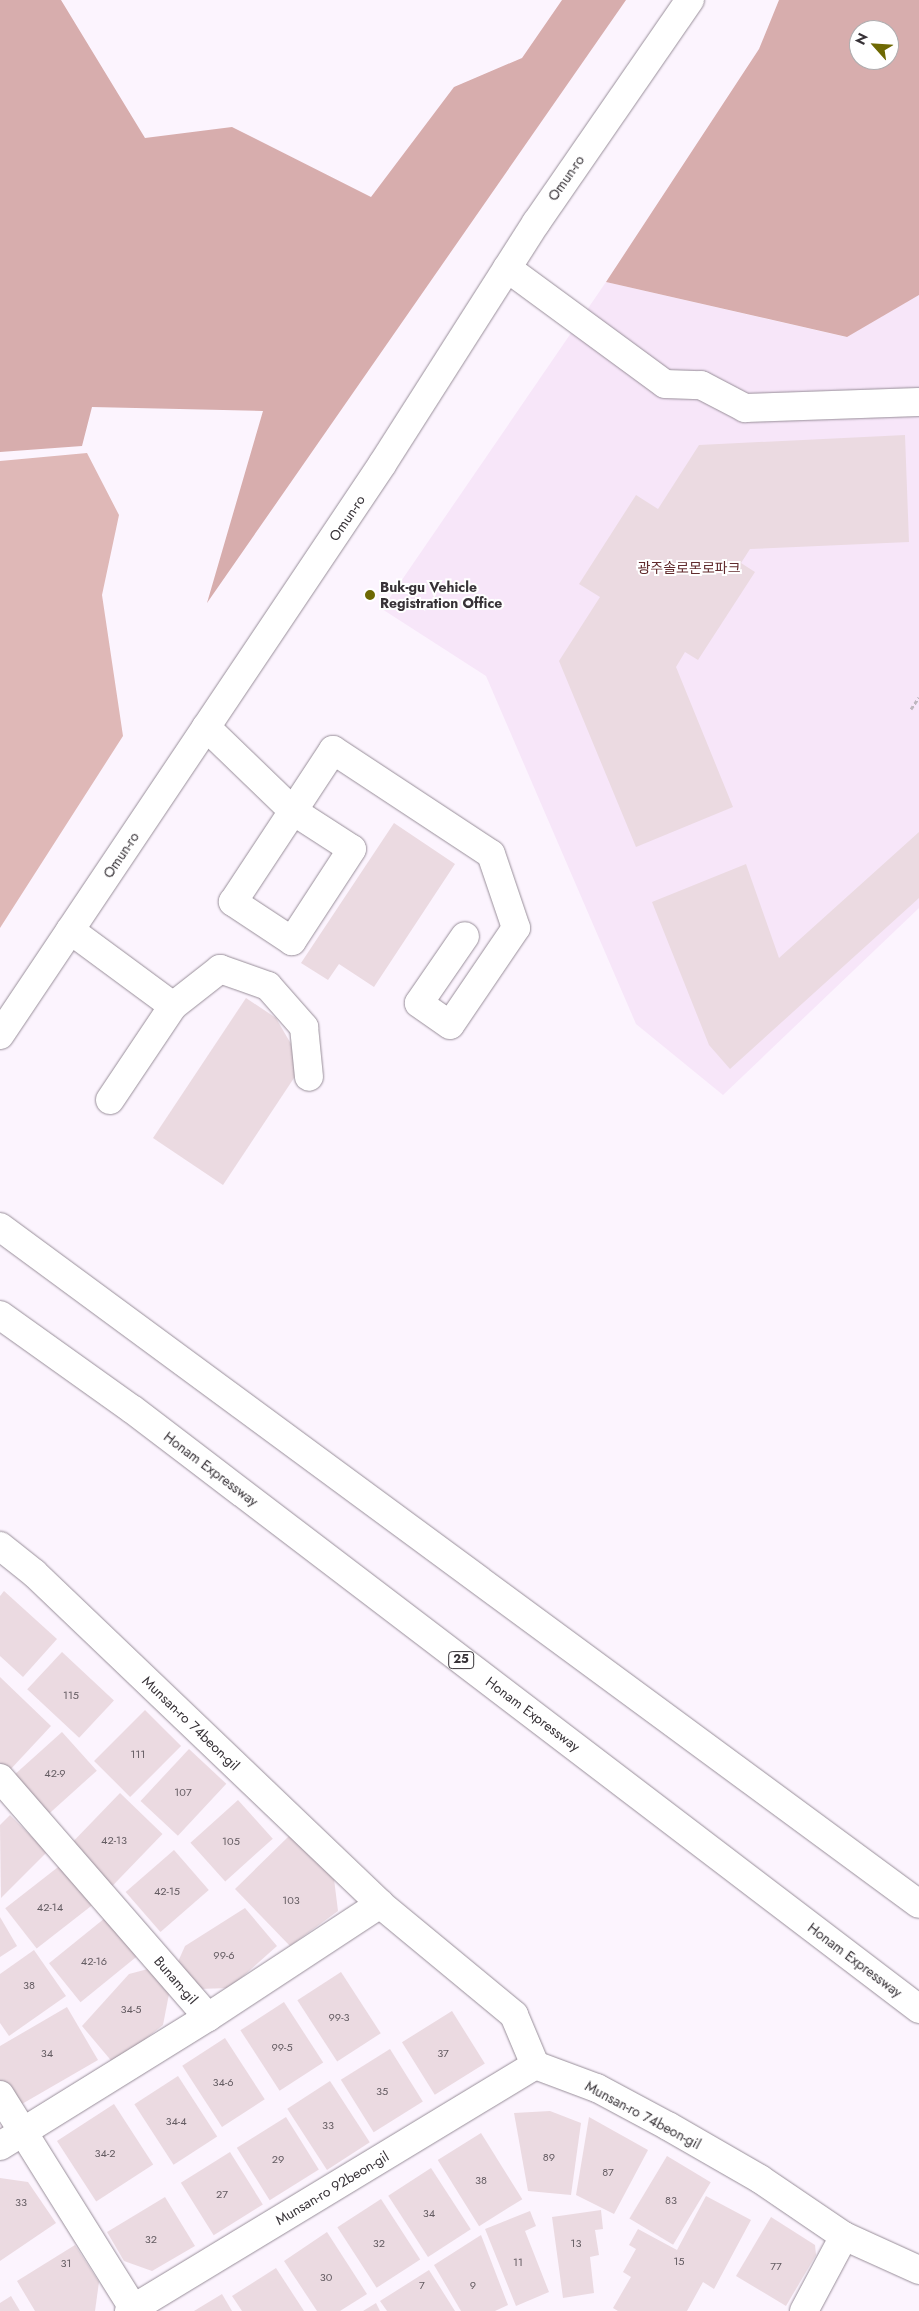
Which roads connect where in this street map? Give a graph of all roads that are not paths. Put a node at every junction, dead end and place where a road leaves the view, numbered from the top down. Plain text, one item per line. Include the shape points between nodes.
1 (690, 0) edge
2 (507, 268) junction
3 (919, 402) edge
4 (206, 727) junction
5 (293, 811) junction
6 (70, 930) junction
7 (465, 936) dead end
8 (173, 1006) junction
9 (0, 1035) edge
10 (309, 1078) dead end
11 (110, 1100) dead end
12 (0, 1227) edge
13 (0, 1316) edge
14 (0, 1546) edge
15 (0, 1778) edge
16 (380, 1904) junction
17 (919, 1904) edge
18 (919, 2009) edge
19 (208, 2017) junction
20 (535, 2066) junction
21 (0, 2095) edge
22 (11, 2139) edge
23 (844, 2236) junction
24 (919, 2270) edge
25 (132, 2310) edge
26 (804, 2311) edge

1 - 2 main road, Omun-ro
2 - 3 main road via 665,384 701,385 745,408
2 - 4 main road, Omun-ro via 383,463
4 - 5 main road
4 - 6 main road, Omun-ro
5 - 5 main road via 352,849 292,941 233,902
5 - 7 main road via 333,750 491,854 516,928 450,1025 419,1003
6 - 8 main road
6 - 9 main road, Omun-ro
8 - 10 main road via 220,969 268,986 304,1027
8 - 11 main road
12 - 17 main road
13 - 18 main road, Honam Expressway / 25 via 132,1409
14 - 16 main road, Munsan-ro 74beon-gil via 34,1572
15 - 19 main road, Bunam-gil
16 - 19 main road
16 - 20 main road, Munsan-ro 74beon-gil via 514,2015
19 - 22 main road, Bunam-gil
20 - 23 main road, Munsan-ro 74beon-gil via 597,2088 668,2126 760,2179
20 - 25 main road, Munsan-ro 92beon-gil
21 - 22 main road
22 - 25 main road
23 - 24 main road, Munsan-ro 74beon-gil
23 - 26 main road

